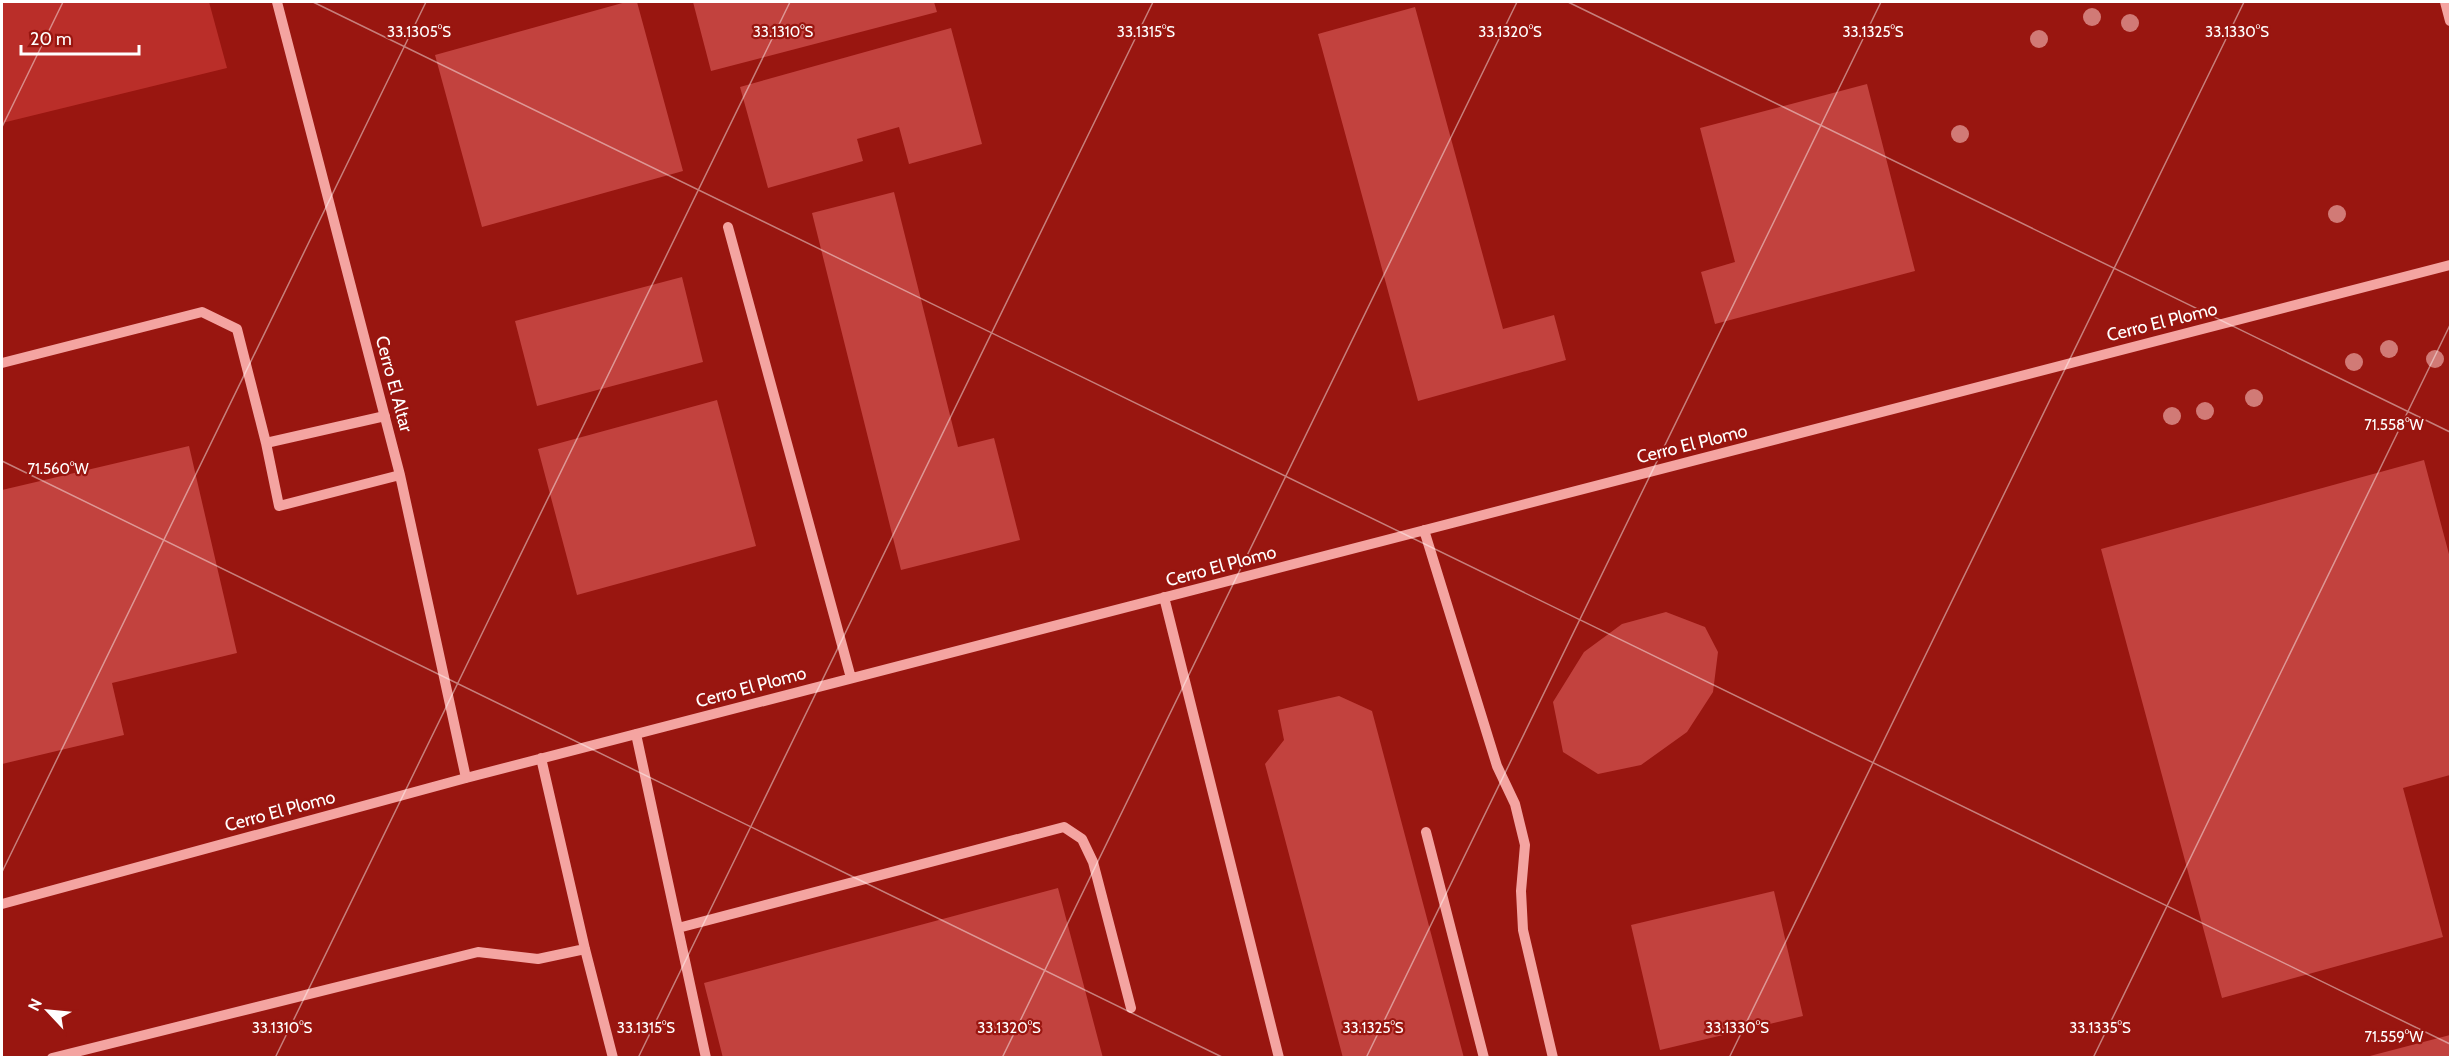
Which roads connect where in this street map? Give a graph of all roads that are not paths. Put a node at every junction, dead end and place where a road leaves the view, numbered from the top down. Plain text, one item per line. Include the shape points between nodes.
1 (277, 2) edge
2 (2445, 2) edge
3 (2451, 21) edge
4 (728, 227) dead end
5 (2451, 265) edge
6 (2, 363) edge
7 (385, 416) junction
8 (266, 443) junction
9 (400, 474) junction
10 (1424, 530) junction
11 (1164, 597) junction
12 (851, 678) junction
13 (636, 734) junction
14 (542, 758) junction
15 (466, 778) junction
16 (1426, 832) dead end
17 (2, 904) edge
18 (678, 928) junction
19 (585, 949) junction
20 (1131, 1008) dead end
21 (52, 1058) edge
22 (613, 1058) edge
23 (706, 1058) edge
24 (1279, 1058) edge
25 (1484, 1058) edge
26 (1554, 1058) edge

1 - 7 street, Cerro El Altar
2 - 3 street
4 - 12 street
5 - 10 street, Cerro El Plomo
6 - 8 street via 202,312 237,329
7 - 8 street
7 - 9 street, Cerro El Altar
8 - 9 street via 279,506
9 - 15 street, Cerro El Altar
10 - 11 street, Cerro El Plomo
10 - 26 street via 1497,766 1518,815 1525,845 1523,930
11 - 12 street, Cerro El Plomo
11 - 24 street
12 - 13 street, Cerro El Plomo
13 - 14 street, Cerro El Plomo
13 - 18 street
14 - 15 street, Cerro El Plomo
14 - 19 street
15 - 17 street, Cerro El Plomo
16 - 25 street
18 - 20 street via 1064,827 1082,839 1093,862
18 - 23 street
19 - 21 street via 538,959 478,952
19 - 22 street

